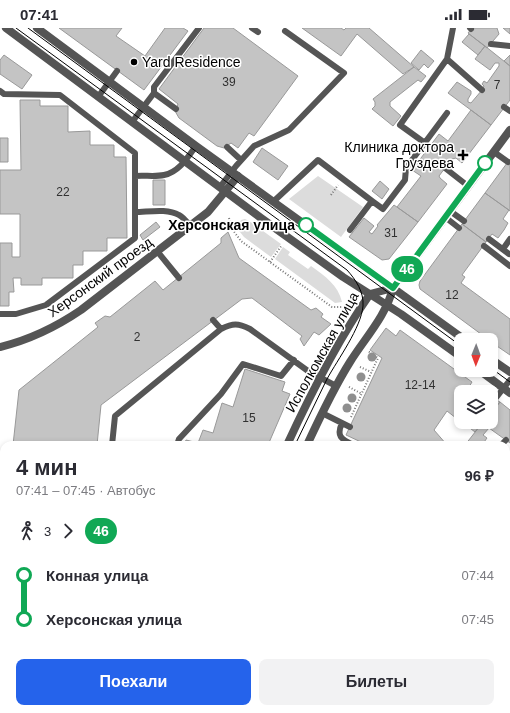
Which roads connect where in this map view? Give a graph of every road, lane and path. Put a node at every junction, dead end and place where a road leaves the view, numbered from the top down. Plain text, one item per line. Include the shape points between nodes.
1 (6, 28) edge
2 (37, 28) edge
3 (199, 28) edge
4 (252, 28) edge
5 (453, 28) edge
6 (285, 31) dead end
7 (258, 32) dead end
8 (491, 44) dead end
9 (510, 46) edge
10 (447, 59) junction
11 (117, 71) dead end
12 (109, 82) junction
13 (482, 90) dead end
14 (0, 92) edge
15 (154, 94) junction
16 (98, 97) junction
17 (144, 106) junction
18 (504, 107) dead end
19 (176, 109) dead end
20 (510, 111) edge
21 (447, 113) dead end
22 (132, 122) junction
23 (510, 130) edge
24 (425, 143) junction
25 (196, 146) junction
26 (227, 147) dead end
27 (494, 152) junction
28 (241, 160) junction
29 (185, 161) junction
30 (508, 162) dead end
31 (445, 168) dead end
32 (235, 174) junction
33 (135, 176) junction
34 (343, 179) junction
35 (468, 186) junction
36 (223, 189) junction
37 (331, 195) dead end
38 (274, 201) junction
39 (372, 201) junction
40 (135, 212) junction
41 (448, 214) junction
42 (229, 218) dead end
43 (464, 221) dead end
44 (190, 226) junction
45 (459, 228) dead end
46 (350, 230) dead end
47 (489, 239) dead end
48 (510, 239) edge
49 (283, 244) dead end
50 (484, 246) dead end
51 (503, 249) junction
52 (157, 251) junction
53 (509, 254) edge
54 (270, 262) junction
55 (510, 266) edge
56 (179, 278) dead end
57 (393, 288) junction
58 (370, 294) junction
59 (388, 305) junction
60 (345, 307) dead end
61 (0, 314) edge
62 (213, 320) dead end
63 (221, 329) junction
64 (455, 333) edge
65 (0, 347) edge
66 (368, 351) dead end
67 (454, 352) edge
68 (294, 360) junction
69 (498, 365) edge
70 (360, 367) dead end
71 (372, 373) junction
72 (510, 374) edge
73 (489, 377) edge
74 (320, 378) junction
75 (510, 380) edge
76 (336, 386) junction
77 (349, 387) dead end
78 (505, 389) edge
79 (362, 394) junction
80 (322, 413) junction
81 (346, 425) junction
82 (112, 441) edge
83 (178, 441) edge
84 (289, 441) edge
85 (309, 441) edge
86 (346, 441) edge

1 - 16 street
2 - 12 street
3 - 15 lane via 154,87
4 - 7 lane
5 - 10 lane
6 - 28 lane via 344,73 289,130 254,146
8 - 9 lane
10 - 13 lane
10 - 24 lane via 400,125
11 - 12 lane
12 - 16 lane
12 - 17 street
14 - 33 lane via 60,95 135,153
15 - 17 lane
15 - 19 lane via 164,97
16 - 22 street
17 - 22 lane
17 - 25 street
18 - 20 lane
21 - 24 lane
22 - 29 street
23 - 27 street, Исполкомская улица
24 - 39 lane via 422,151 406,168 405,180 382,209
25 - 29 lane
25 - 32 street
26 - 28 lane
27 - 30 lane
27 - 35 street, Исполкомская улица
28 - 32 lane
29 - 33 lane via 165,175
29 - 36 street
31 - 35 lane
32 - 36 street, Херсонский проезд
32 - 38 street
33 - 40 lane
34 - 37 path
34 - 38 lane via 318,160
34 - 39 lane
35 - 41 street, Исполкомская улица
36 - 44 street, Херсонский проезд via 208,212
36 - 58 street
38 - 57 street
39 - 46 lane
40 - 44 lane via 174,213 180,215
40 - 61 lane via 135,238 46,305 16,314
41 - 43 lane
41 - 45 lane
41 - 57 street, Исполкомская улица
42 - 54 path via 232,229 241,241
44 - 52 street, Херсонский проезд
47 - 51 lane
48 - 51 lane
49 - 54 path
50 - 55 lane
51 - 53 lane
52 - 56 lane
52 - 65 street, Херсонский проезд via 63,323
54 - 60 path via 332,307
57 - 58 street, Исполкомская улица
57 - 59 street, Исполкомская улица
57 - 64 street
58 - 59 street
58 - 74 street, Исполкомская улица
59 - 67 street
59 - 76 street, Исполкомская улица
62 - 63 lane
63 - 68 lane via 240,324
63 - 82 lane via 114,416
66 - 71 path via 378,358
68 - 74 lane
68 - 83 lane via 281,376 243,364 222,394
69 - 72 street
70 - 71 path
71 - 79 path
72 - 78 lane
73 - 78 street
74 - 76 lane
74 - 84 street, Исполкомская улица
75 - 78 lane
76 - 80 street, Исполкомская улица
77 - 79 path
79 - 81 path
80 - 81 lane
80 - 85 street, Исполкомская улица
81 - 86 lane via 340,429 342,439

